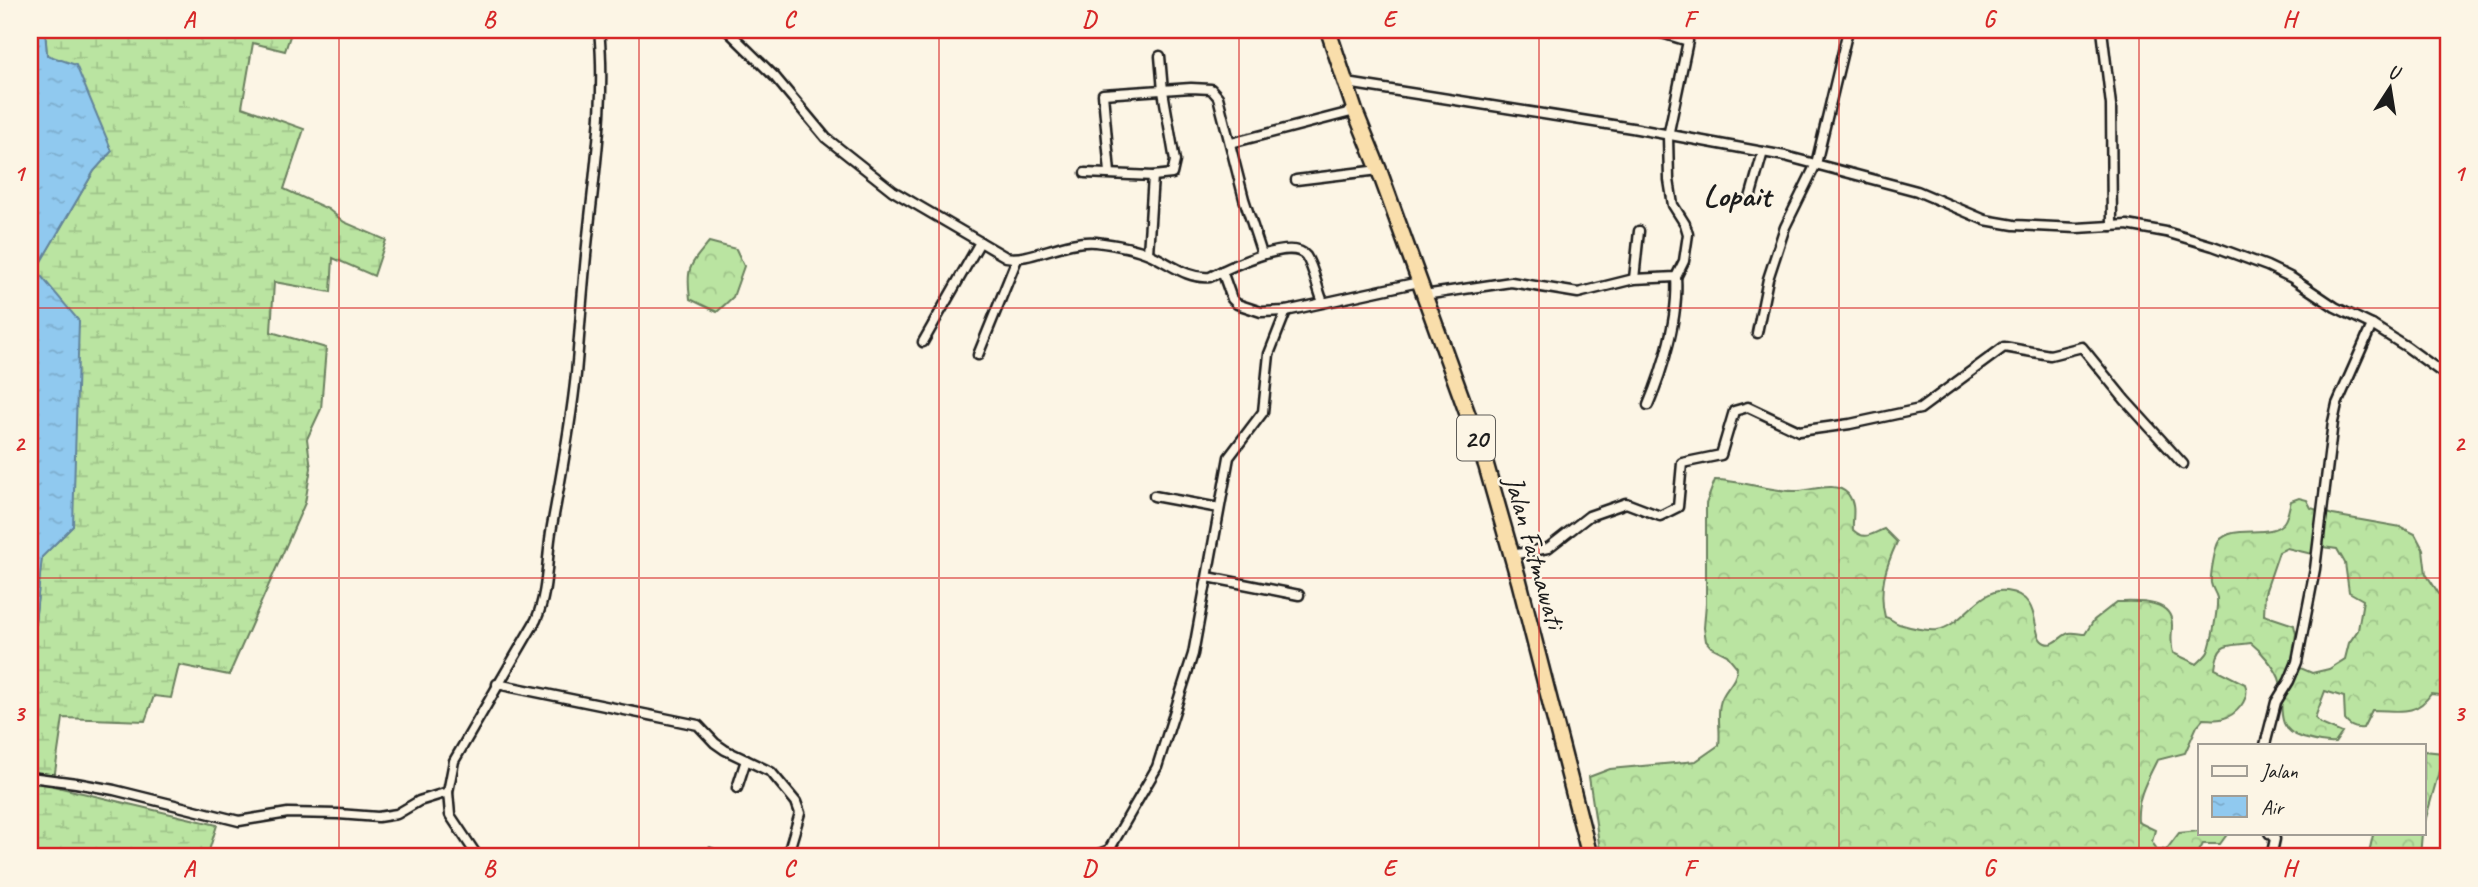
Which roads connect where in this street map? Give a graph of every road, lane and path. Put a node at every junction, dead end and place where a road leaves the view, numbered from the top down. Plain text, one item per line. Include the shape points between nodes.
1 (599, 30) edge
2 (727, 30) edge
3 (1328, 30) edge
4 (1652, 30) edge
5 (1690, 30) edge
6 (1848, 30) edge
7 (2102, 30) edge
8 (1688, 41) junction
9 (1160, 56) dead end
10 (1347, 83) junction
11 (1163, 91) junction
12 (1355, 111) junction
13 (1668, 136) junction
14 (1231, 143) junction
15 (1763, 152) junction
16 (1816, 164) junction
17 (1379, 170) junction
18 (1085, 173) dead end
19 (1110, 173) junction
20 (1153, 176) junction
21 (1296, 180) dead end
22 (1750, 198) dead end
23 (2112, 226) junction
24 (1639, 231) dead end
25 (980, 242) junction
26 (1148, 253) junction
27 (1262, 254) junction
28 (1017, 259) junction
29 (1222, 271) junction
30 (1676, 277) junction
31 (1634, 279) junction
32 (1422, 289) junction
33 (1323, 302) junction
34 (1286, 311) junction
35 (2372, 325) junction
36 (1757, 333) dead end
37 (923, 342) dead end
38 (978, 355) dead end
39 (2448, 377) edge
40 (1648, 405) dead end
41 (2183, 464) dead end
42 (1154, 496) dead end
43 (1219, 508) junction
44 (1512, 555) junction
45 (1209, 577) junction
46 (1298, 595) dead end
47 (497, 684) junction
48 (2264, 744) edge
49 (746, 760) junction
50 (30, 777) edge
51 (737, 788) dead end
52 (448, 792) junction
53 (2270, 834) edge
54 (1109, 850) junction
55 (478, 857) edge
56 (700, 857) edge
57 (720, 857) edge
58 (787, 857) edge
59 (1091, 857) edge
60 (1116, 857) edge
61 (1590, 857) edge
62 (2272, 857) edge

1 - 47 street via 601,103 576,375 545,595 536,620
2 - 25 street via 775,77 826,138 893,191
3 - 10 highway, Jalan Fatmawati / 20
4 - 8 street
5 - 8 street
6 - 16 street
7 - 23 street via 2111,105
8 - 13 street
9 - 11 street
10 - 12 highway, Jalan Fatmawati / 20
10 - 13 street
11 - 14 street via 1211,89 1218,97
11 - 19 street via 1103,94
11 - 20 street via 1175,165 1172,174
12 - 14 street
12 - 17 highway, Jalan Fatmawati / 20
13 - 15 street
13 - 30 street via 1673,205 1688,234
14 - 27 street
15 - 16 street
15 - 22 street
16 - 23 street via 1917,191 1984,220 2077,228
16 - 36 street via 1785,227
17 - 21 street
17 - 32 highway, Jalan Fatmawati / 20
18 - 19 street
19 - 20 street
20 - 26 street
23 - 35 street via 2166,232 2267,266
24 - 31 street
25 - 28 street
25 - 37 street
26 - 28 street via 1086,242
26 - 29 street via 1192,276 1210,277
27 - 29 street
27 - 33 street via 1301,252
28 - 38 street
29 - 34 street via 1237,304 1261,312
30 - 31 street
30 - 40 street via 1677,303 1659,380
31 - 32 street via 1578,293 1511,282
32 - 33 street
32 - 44 highway, Jalan Fatmawati / 20 via 1486,465
33 - 34 street
34 - 43 street via 1269,354 1264,412 1229,457
35 - 39 street
35 - 48 street via 2337,404 2315,569 2297,662 2276,702
41 - 44 street via 2082,347 2050,355 2004,347 1920,409 1799,431 1748,407 1734,411 1721,456 1682,463 1678,507 1660,516 1626,503 1589,516 1548,548
42 - 43 street
43 - 45 street
44 - 61 highway, Jalan Fatmawati / 20
45 - 46 street
45 - 54 street via 1193,654 1157,768
47 - 49 street via 698,725 715,743
47 - 52 street via 454,761
49 - 51 street
49 - 58 street via 771,772 799,808
50 - 52 street via 114,790 239,821 288,813 378,817 397,814
52 - 55 street via 450,815
53 - 62 street via 2275,839
54 - 59 street
54 - 60 street
56 - 57 street via 710,853

